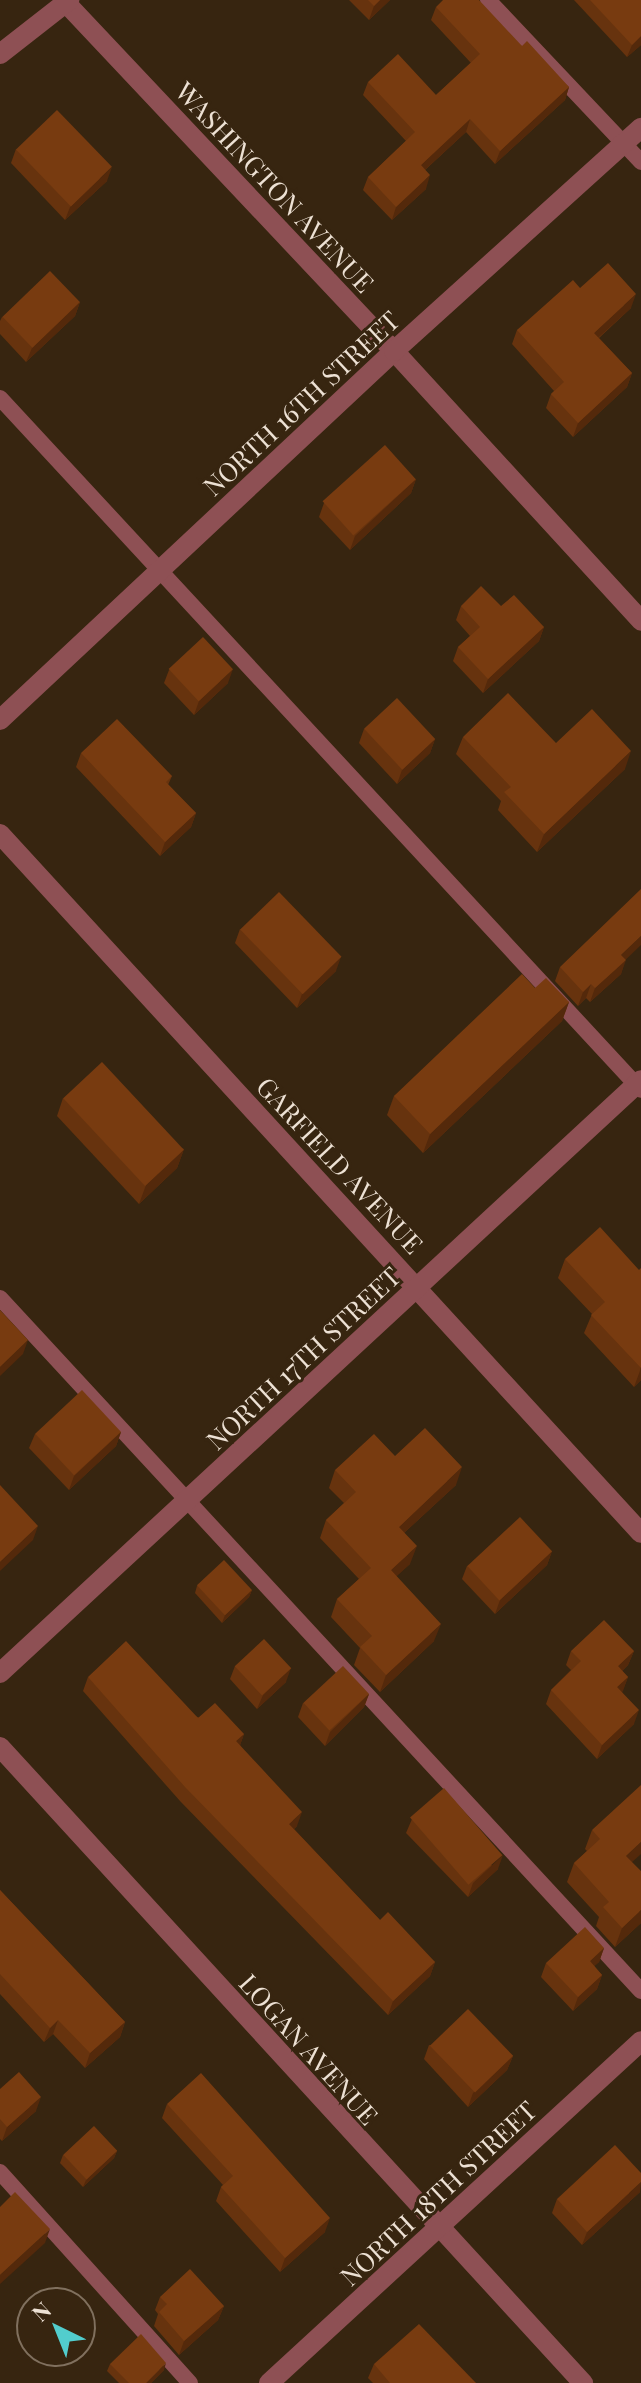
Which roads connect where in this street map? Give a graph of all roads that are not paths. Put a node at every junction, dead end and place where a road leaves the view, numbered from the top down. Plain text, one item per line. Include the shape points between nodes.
1 (488, 0) edge
2 (67, 1) edge
3 (0, 54) edge
4 (641, 128) edge
5 (624, 143) junction
6 (641, 162) edge
7 (394, 351) junction
8 (0, 398) edge
9 (162, 569) junction
10 (641, 621) edge
11 (0, 720) edge
12 (0, 834) edge
13 (639, 1085) edge
14 (417, 1288) junction
15 (0, 1298) edge
16 (188, 1499) junction
17 (641, 1533) edge
18 (0, 1673) edge
19 (0, 1747) edge
20 (641, 1991) edge
21 (641, 2041) edge
22 (0, 2172) edge
23 (437, 2228) junction
24 (190, 2383) edge
25 (269, 2383) edge
26 (583, 2383) edge

1 - 5 lane
2 - 3 street
2 - 7 street, WASHINGTON AVENUE
4 - 5 street, NORTH 16TH STREET
5 - 6 lane
5 - 7 street, NORTH 16TH STREET
7 - 9 street, NORTH 16TH STREET
7 - 10 street, WASHINGTON AVENUE
8 - 9 lane
9 - 11 street, NORTH 16TH STREET
9 - 13 lane
12 - 14 street, GARFIELD AVENUE
13 - 14 street, NORTH 17TH STREET
14 - 16 street, NORTH 17TH STREET
14 - 17 street, GARFIELD AVENUE
15 - 16 lane
16 - 18 street, NORTH 17TH STREET
16 - 20 lane
19 - 23 street, LOGAN AVENUE
21 - 23 street, NORTH 18TH STREET
22 - 24 lane
23 - 25 street, NORTH 18TH STREET
23 - 26 street, LOGAN AVENUE

